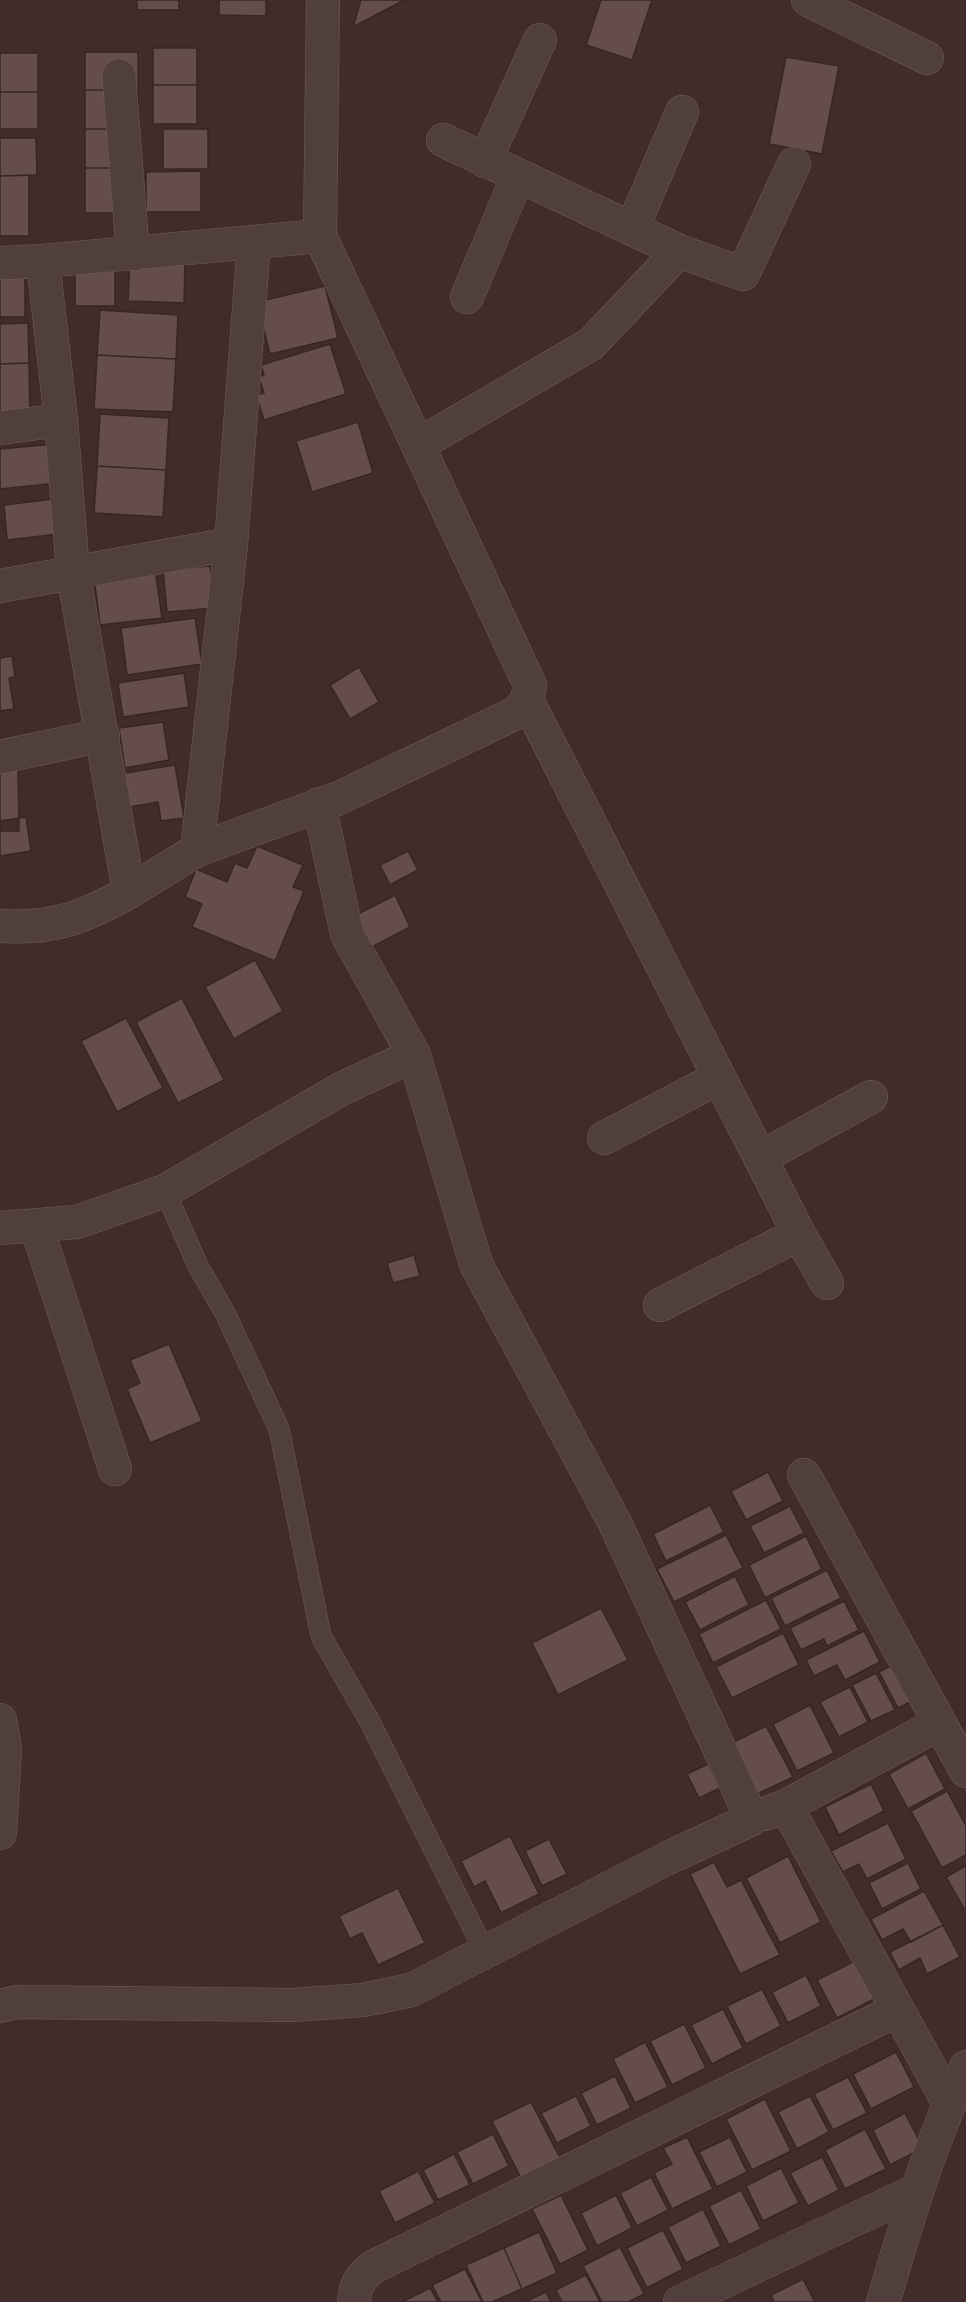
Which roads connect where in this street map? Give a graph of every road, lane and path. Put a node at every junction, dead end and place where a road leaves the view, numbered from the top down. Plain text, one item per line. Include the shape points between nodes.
1 (323, 0) edge
2 (808, 0) edge
3 (540, 40) dead end
4 (927, 58) dead end
5 (119, 76) dead end
6 (682, 112) dead end
7 (443, 140) dead end
8 (485, 161) junction
9 (794, 164) dead end
10 (518, 176) junction
11 (632, 229) junction
12 (320, 236) junction
13 (254, 243) junction
14 (680, 251) junction
15 (133, 254) junction
16 (43, 261) junction
17 (0, 262) edge
18 (467, 297) dead end
19 (61, 420) junction
20 (0, 428) edge
21 (418, 445) junction
22 (231, 544) junction
23 (74, 572) junction
24 (0, 586) edge
25 (527, 700) junction
26 (103, 735) junction
27 (0, 757) edge
28 (319, 804) junction
29 (197, 850) junction
30 (129, 892) junction
31 (0, 926) edge
32 (414, 1055) junction
33 (718, 1078) junction
34 (871, 1097) dead end
35 (604, 1138) dead end
36 (760, 1158) junction
37 (165, 1191) junction
38 (36, 1225) junction
39 (0, 1228) edge
40 (799, 1234) junction
41 (827, 1283) dead end
42 (660, 1305) dead end
43 (115, 1469) dead end
44 (804, 1475) dead end
45 (0, 1720) edge
46 (940, 1723) junction
47 (966, 1771) edge
48 (1, 1792) edge
49 (786, 1806) junction
50 (752, 1819) junction
51 (0, 1833) edge
52 (486, 1954) junction
53 (0, 2006) edge
54 (897, 2010) junction
55 (966, 2067) edge
56 (949, 2103) junction
57 (917, 2190) junction
58 (354, 2302) edge
59 (680, 2302) edge
60 (883, 2302) edge

1 - 12 street
2 - 4 street
3 - 8 street
5 - 15 street
6 - 11 street
7 - 8 street
8 - 10 street
9 - 14 street via 743,274
10 - 11 street
10 - 18 street
11 - 14 street
12 - 13 street
12 - 21 street
13 - 15 street
13 - 22 street
14 - 21 street via 591,344
15 - 16 street
16 - 17 street
16 - 19 street
19 - 20 street
19 - 23 street
21 - 25 street via 531,685
22 - 23 street
22 - 29 street
23 - 24 street
23 - 26 street
25 - 28 street via 518,712
25 - 33 street
26 - 27 street
26 - 30 street
28 - 29 street
28 - 32 street via 347,934
29 - 30 street
30 - 31 street via 87,916 63,923
32 - 37 street via 341,1089
32 - 50 street via 476,1264 615,1523
33 - 35 street
33 - 36 street
34 - 36 street
36 - 40 street
37 - 38 street via 77,1222
37 - 52 lane via 279,1429 321,1636 370,1722
38 - 39 street
38 - 43 street
40 - 41 street
40 - 42 street
44 - 46 street
45 - 48 street via 5,1749
46 - 47 street
46 - 49 street
48 - 51 street
49 - 50 street
49 - 54 street
50 - 52 street via 668,1858
52 - 53 street via 411,1990 363,2000 293,2005 17,2002
54 - 56 street
54 - 58 street via 373,2267 361,2276
55 - 56 street
56 - 57 street
57 - 59 street
57 - 60 street

